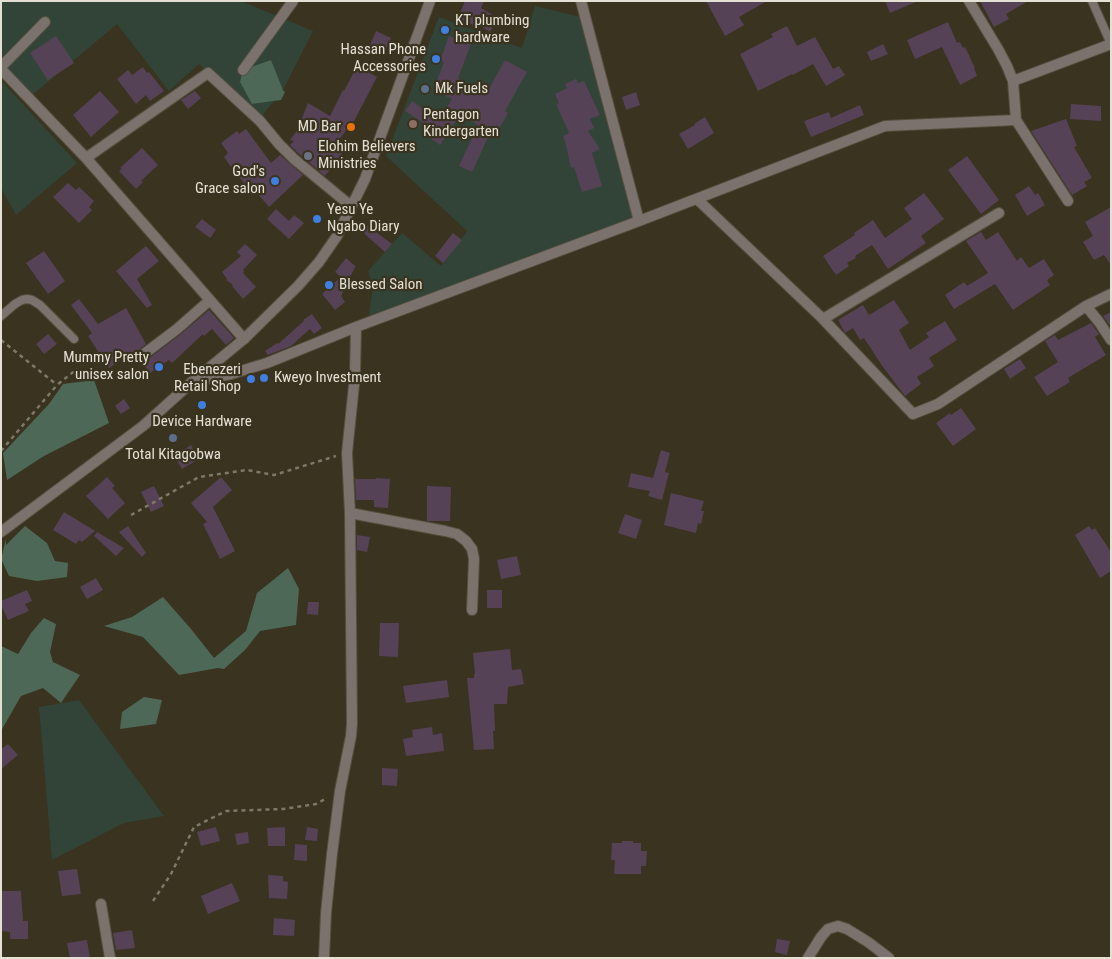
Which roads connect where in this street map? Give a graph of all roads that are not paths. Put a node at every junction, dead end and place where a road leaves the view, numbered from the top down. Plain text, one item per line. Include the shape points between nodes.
1 (293, 1) edge
2 (430, 1) edge
3 (581, 1) edge
4 (969, 1) edge
5 (1092, 1) edge
6 (45, 22) dead end
7 (1111, 44) edge
8 (1, 68) edge
9 (243, 70) dead end
10 (1013, 81) junction
11 (1016, 120) junction
12 (86, 158) junction
13 (697, 199) junction
14 (1068, 201) dead end
15 (351, 206) junction
16 (999, 213) dead end
17 (639, 221) junction
18 (1111, 294) edge
19 (210, 300) junction
20 (1086, 306) junction
21 (1, 316) edge
22 (823, 320) junction
23 (356, 327) junction
24 (74, 339) dead end
25 (244, 339) junction
26 (1111, 340) edge
27 (140, 357) dead end
28 (192, 382) junction
29 (350, 513) junction
30 (1, 532) edge
31 (472, 610) dead end
32 (102, 904) dead end
33 (110, 958) edge
34 (324, 958) edge
35 (808, 958) edge
36 (889, 958) edge

1 - 9 street
2 - 15 street via 375,153
3 - 17 street
4 - 10 street
5 - 7 lane
6 - 8 street
7 - 10 street
8 - 12 street
10 - 11 street
11 - 13 street via 885,126
11 - 14 street
12 - 15 street via 208,73 260,121 294,159
12 - 19 street
13 - 17 street
13 - 22 street
15 - 25 street via 337,236 318,262
16 - 22 street
17 - 23 street
18 - 20 street
19 - 25 street
19 - 27 street
20 - 22 street via 938,404 913,414
20 - 26 street
21 - 24 lane via 22,300 32,300
23 - 28 street via 259,366
23 - 29 street via 347,453
25 - 28 street
28 - 30 street via 143,426
29 - 31 street via 445,530 466,541 474,559
29 - 34 street via 352,724 329,876
32 - 33 street
35 - 36 street via 828,929 838,926

